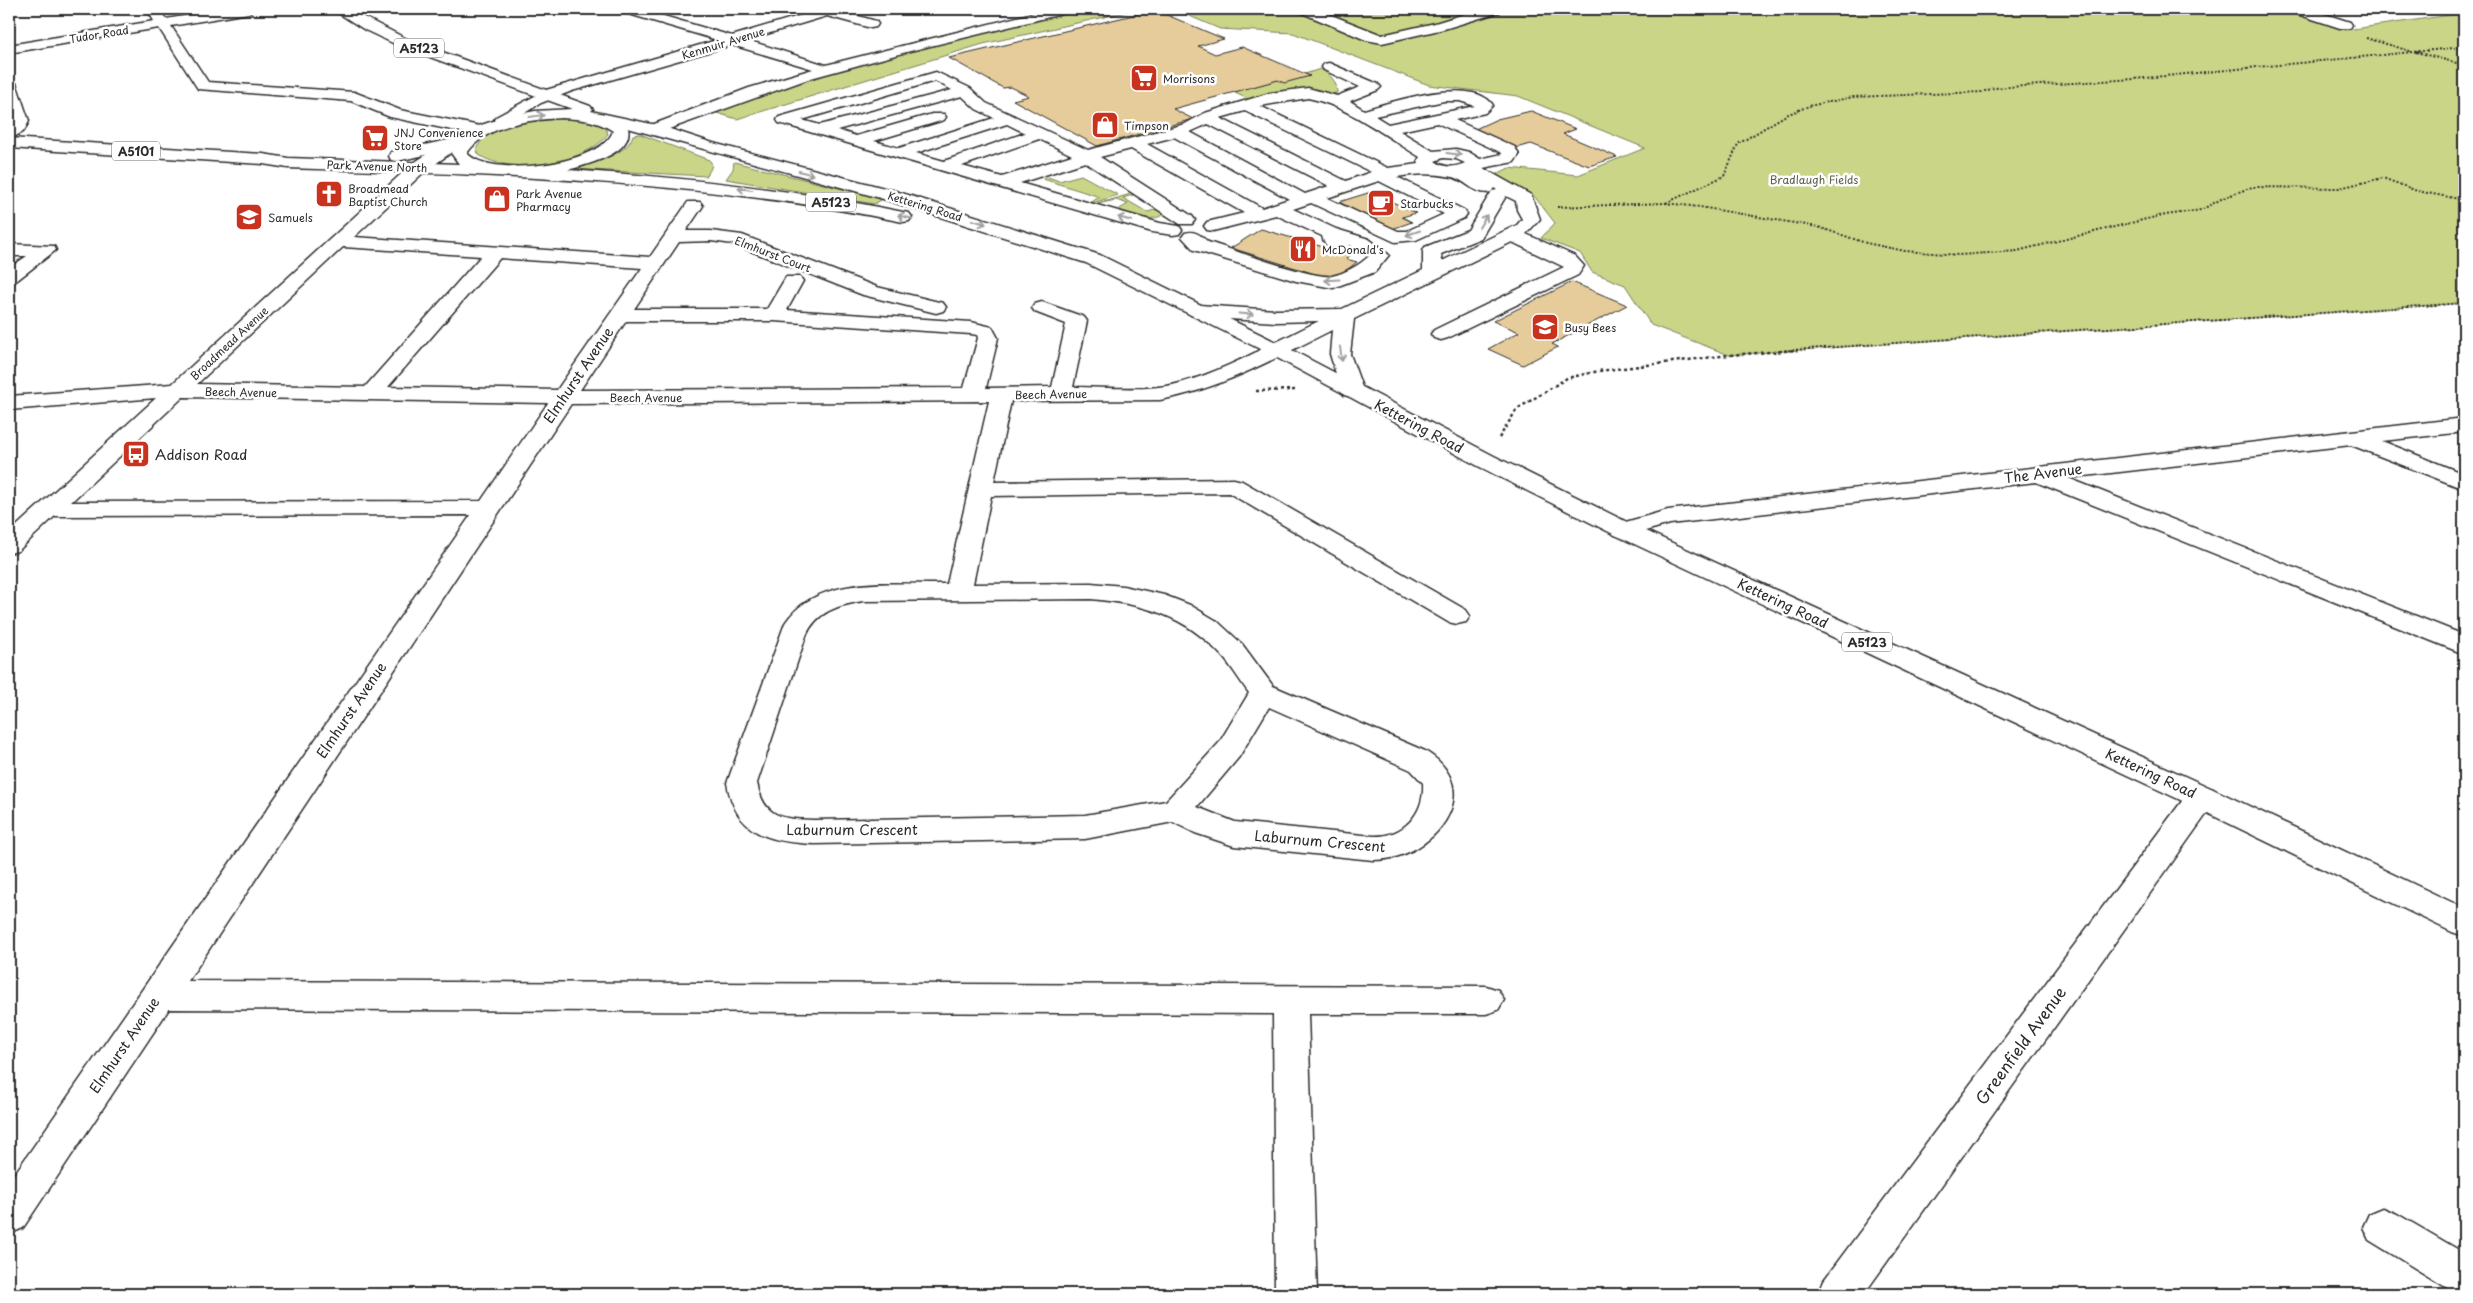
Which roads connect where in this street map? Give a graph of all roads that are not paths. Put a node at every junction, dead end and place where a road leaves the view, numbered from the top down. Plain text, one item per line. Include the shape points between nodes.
1 (153, 9) edge
2 (250, 9) edge
3 (339, 9) edge
4 (627, 9) edge
5 (1065, 9) edge
6 (1305, 9) edge
7 (1495, 9) edge
8 (2296, 9) edge
9 (826, 10) edge
10 (161, 23) junction
11 (871, 24) dead end
12 (2345, 25) road end
13 (733, 40) junction
14 (9, 49) edge
15 (847, 57) dead end
16 (819, 66) junction
17 (1329, 67) dead end
18 (786, 76) dead end
19 (610, 77) junction
20 (504, 78) junction
21 (9, 82) edge
22 (965, 91) junction
23 (547, 94) junction
24 (1337, 101) junction
25 (1246, 105) junction
26 (580, 106) junction
27 (981, 106) junction
28 (1363, 115) junction
29 (602, 118) junction
30 (1208, 118) junction
31 (1440, 119) junction
32 (1007, 120) junction
33 (486, 129) junction
34 (655, 129) junction
35 (1386, 129) junction
36 (819, 130) junction
37 (1041, 132) junction
38 (1175, 132) junction
39 (9, 135) edge
40 (855, 141) junction
41 (9, 143) edge
42 (1133, 143) junction
43 (453, 144) junction
44 (707, 146) junction
45 (899, 153) junction
46 (1087, 156) junction
47 (263, 159) junction
48 (1431, 162) junction
49 (944, 166) junction
50 (418, 168) junction
51 (1467, 168) junction
52 (492, 170) junction
53 (516, 172) junction
54 (1383, 174) junction
55 (1001, 183) junction
56 (1345, 186) junction
57 (1498, 195) junction
58 (702, 196) junction
59 (1308, 198) junction
60 (1526, 210) junction
61 (1268, 211) junction
62 (1183, 229) junction
63 (1512, 235) junction
64 (673, 236) junction
65 (340, 241) junction
66 (9, 250) edge
67 (496, 252) junction
68 (654, 263) junction
69 (1433, 273) junction
70 (9, 276) edge
71 (793, 281) dead end
72 (1137, 282) junction
73 (936, 307) dead end
74 (1042, 308) dead end
75 (1198, 311) junction
76 (1348, 314) junction
77 (774, 315) junction
78 (618, 316) junction
79 (1441, 334) dead end
80 (1275, 349) junction
81 (177, 390) junction
82 (1352, 390) junction
83 (370, 394) junction
84 (1061, 394) junction
85 (973, 395) junction
86 (1001, 395) junction
87 (563, 397) junction
88 (9, 403) edge
89 (2464, 425) edge
90 (2352, 438) junction
91 (2036, 473) junction
92 (2464, 482) edge
93 (979, 489) junction
94 (487, 508) junction
95 (49, 509) junction
96 (1624, 530) junction
97 (9, 546) edge
98 (958, 592) junction
99 (1457, 616) dead end
100 (2464, 644) edge
101 (1263, 693) junction
102 (2202, 797) junction
103 (1176, 810) junction
104 (2464, 923) edge
105 (158, 995) junction
106 (1290, 1000) junction
107 (1486, 1000) dead end
108 (9, 1215) edge
109 (2382, 1227) dead end
110 (2464, 1275) edge
111 (1296, 1294) edge
112 (1839, 1294) edge

1 - 10 street
2 - 10 street, Tudor Road
3 - 20 street, Kettering Road / A5123 via 402,42
4 - 13 street
5 - 34 street via 816,72
6 - 7 street via 1382,39 1430,29
8 - 12 street
9 - 11 street
9 - 13 street, Kenmuir Avenue
10 - 14 street, Tudor Road
10 - 33 street via 202,86 354,96 396,114
13 - 16 street
13 - 19 street, Kenmuir Avenue
15 - 16 street
16 - 18 street
17 - 24 street via 1373,88
19 - 23 street, Kenmuir Avenue via 589,80
19 - 26 street, Kenmuir Avenue via 587,86 580,95
20 - 23 street, Kettering Road / A5123
20 - 33 street via 515,90 515,100
21 - 39 street via 21,121
22 - 27 street
22 - 36 street
22 - 36 street via 936,76 785,120
23 - 26 street, Kettering Road / A5123
23 - 33 street, Kenmuir Avenue
24 - 25 street via 1308,93
24 - 28 street
25 - 30 street
25 - 54 street
26 - 29 street, Kettering Road / A5123
27 - 32 street
27 - 40 street
28 - 31 street via 1424,99 1446,97 1480,100 1485,106
28 - 35 street
33 -> 29 street via 510,121 554,114
29 - 34 street, Kettering Road / A5123
29 - 53 street via 615,123 621,130 617,142 607,150 567,165
30 - 38 street
30 - 56 street
31 - 35 street
31 - 51 street via 1509,150 1512,155
32 - 37 street
32 - 45 street
33 - 43 street, Park Avenue North / A5101
33 - 52 street via 462,145 459,154 463,161 474,167
34 - 44 street, Kettering Road / A5123
35 - 48 street
36 - 40 street
37 - 46 street
37 - 49 street
38 - 42 street
38 - 59 street
40 - 45 street
41 - 47 street, Park Avenue North / A5101
42 - 46 street
42 - 61 street
43 - 47 street, Park Avenue North / A5101 via 399,156
43 - 50 street, Broadmead Avenue
44 - 58 street via 723,163 720,176
44 -> 72 street, Kettering Road / A5123 via 886,194 1032,238 1093,259
45 - 49 street
46 - 55 street
46 - 62 street
47 - 50 street, Park Avenue North / A5101 via 288,163
48 - 51 street via 1446,153 1462,155 1473,161
48 - 54 street
49 - 55 street
50 - 52 street, Park Avenue North / A5101
50 - 65 street, Broadmead Avenue
51 - 57 street
51 - 60 street via 1525,199
52 - 53 street
53 - 58 street, Kettering Road / A5123
54 - 56 street
54 -> 59 street via 1458,214 1410,236 1395,237
62 -> 55 street via 1158,228
56 - 59 street
57 - 60 street
69 -> 57 street via 1432,251 1475,234
58 - 64 street, Elmhurst Avenue
72 -> 58 street, Kettering Road / A5123 via 1087,271 918,220 854,206
59 - 61 street
60 - 63 street, Beech Avenue via 1531,220
61 - 62 street via 1213,226 1205,221
61 -> 62 street via 1349,237 1368,245 1380,255 1368,268 1332,282 1303,277 1201,246
63 - 69 street, Beech Avenue
63 - 79 street via 1568,260 1574,266 1570,271
64 - 68 street, Elmhurst Avenue
64 - 73 street, Elmhurst Court via 736,239 870,291
65 - 67 street
65 - 81 street, Broadmead Avenue
66 - 70 street via 47,250
67 - 68 street
67 - 83 street
68 - 78 street, Elmhurst Avenue
69 - 76 street, Beech Avenue
71 - 77 street
72 - 75 street, Kettering Road / A5123
74 - 84 street via 1076,321
75 -> 76 street via 1286,316
75 - 80 street, Kettering Road / A5123
76 - 80 street, Beech Avenue
76 -> 82 street via 1340,354
77 - 78 street
77 - 85 street via 985,331 988,338
78 - 87 street, Elmhurst Avenue
80 - 82 street, Kettering Road / A5123
80 - 84 street, Beech Avenue via 1222,376 1184,389 1153,393
81 - 83 street, Beech Avenue
81 - 88 street, Beech Avenue
81 - 95 street, Broadmead Avenue
82 - 96 street, Kettering Road / A5123
83 - 87 street, Beech Avenue
84 - 86 street, Beech Avenue
85 - 86 street, Beech Avenue
85 - 87 street, Beech Avenue
86 - 93 street
87 - 94 street, Elmhurst Avenue
89 - 90 street, The Avenue
90 - 91 street, The Avenue
90 - 92 street
91 - 96 street, The Avenue via 1668,517
91 - 100 street
93 - 98 street
93 - 99 street via 1234,486
94 - 95 street
94 - 105 street, Elmhurst Avenue
95 - 97 street, Broadmead Avenue
96 - 102 street, Kettering Road / A5123
98 - 101 street, Laburnum Crescent via 1091,591 1155,601 1181,611 1207,627 1232,650
98 - 103 street, Laburnum Crescent via 842,596 822,603 798,623 745,772 743,792 747,807 755,817 779,829 814,832 1075,828
101 - 103 street via 1229,750
101 - 103 street, Laburnum Crescent via 1429,767 1438,781 1439,797 1430,818 1413,838 1394,847 1373,848 1234,834
102 - 104 street, Kettering Road / A5123
102 - 112 street, Greenfield Avenue
105 - 106 street
105 - 108 street, Elmhurst Avenue
106 - 107 street
106 - 111 street
109 - 110 street

